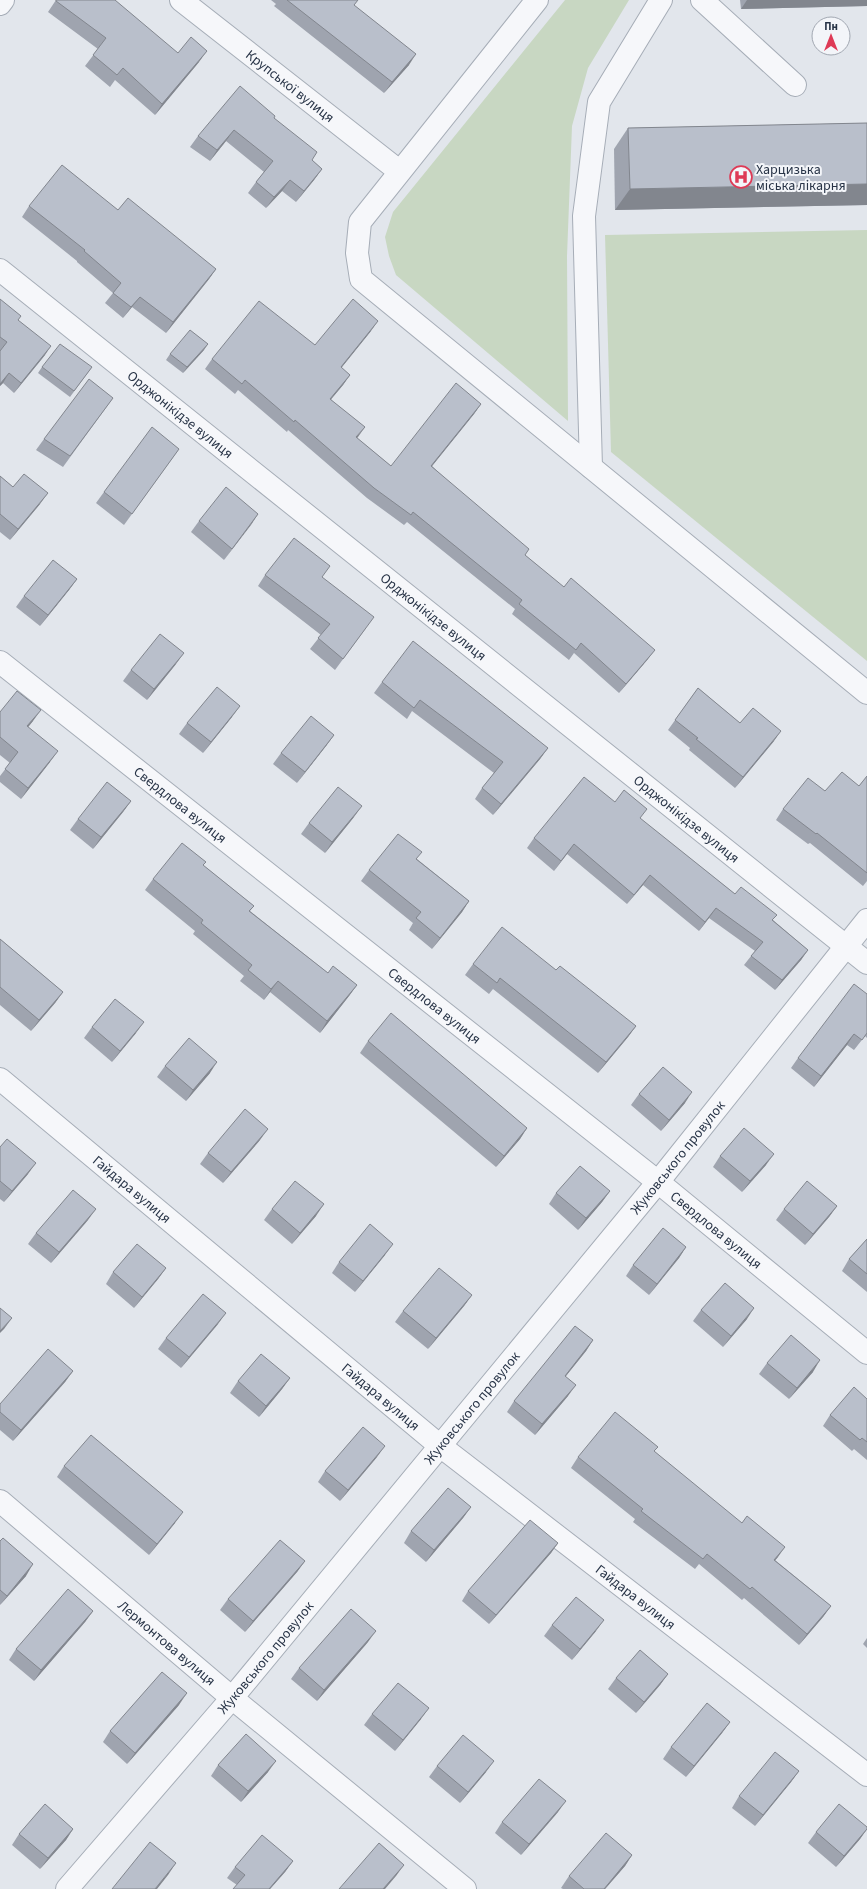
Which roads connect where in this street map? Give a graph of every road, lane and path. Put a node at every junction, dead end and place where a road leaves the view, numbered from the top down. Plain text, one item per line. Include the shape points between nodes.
1 (3, 0) edge
2 (181, 0) edge
3 (537, 0) edge
4 (661, 0) edge
5 (702, 0) edge
6 (0, 4) edge
7 (795, 85) dead end
8 (399, 171) junction
9 (0, 270) edge
10 (591, 467) junction
11 (0, 662) edge
12 (867, 693) edge
13 (867, 920) edge
14 (845, 946) junction
15 (867, 963) edge
16 (0, 1079) edge
17 (658, 1182) junction
18 (867, 1353) edge
19 (439, 1445) junction
20 (0, 1501) edge
21 (232, 1698) junction
22 (867, 1775) edge
23 (67, 1889) edge
24 (465, 1889) edge

1 - 6 street
2 - 8 street, Крупської вулиця
3 - 8 street
4 - 10 street via 599,102 584,216
5 - 7 street
8 - 10 street via 360,222 357,253 361,279
9 - 14 street, Орджонікідзе вулиця
10 - 12 street
11 - 17 street, Свердлова вулиця
13 - 14 street, Жуковського провулок
14 - 15 street, Орджонікідзе вулиця
14 - 17 street, Жуковського провулок
16 - 19 street, Гайдара вулиця
17 - 18 street, Свердлова вулиця
17 - 19 street, Жуковського провулок
19 - 21 street, Жуковського провулок
19 - 22 street, Гайдара вулиця
20 - 21 street, Лермонтова вулиця
21 - 23 street, Жуковського провулок
21 - 24 street, Лермонтова вулиця

